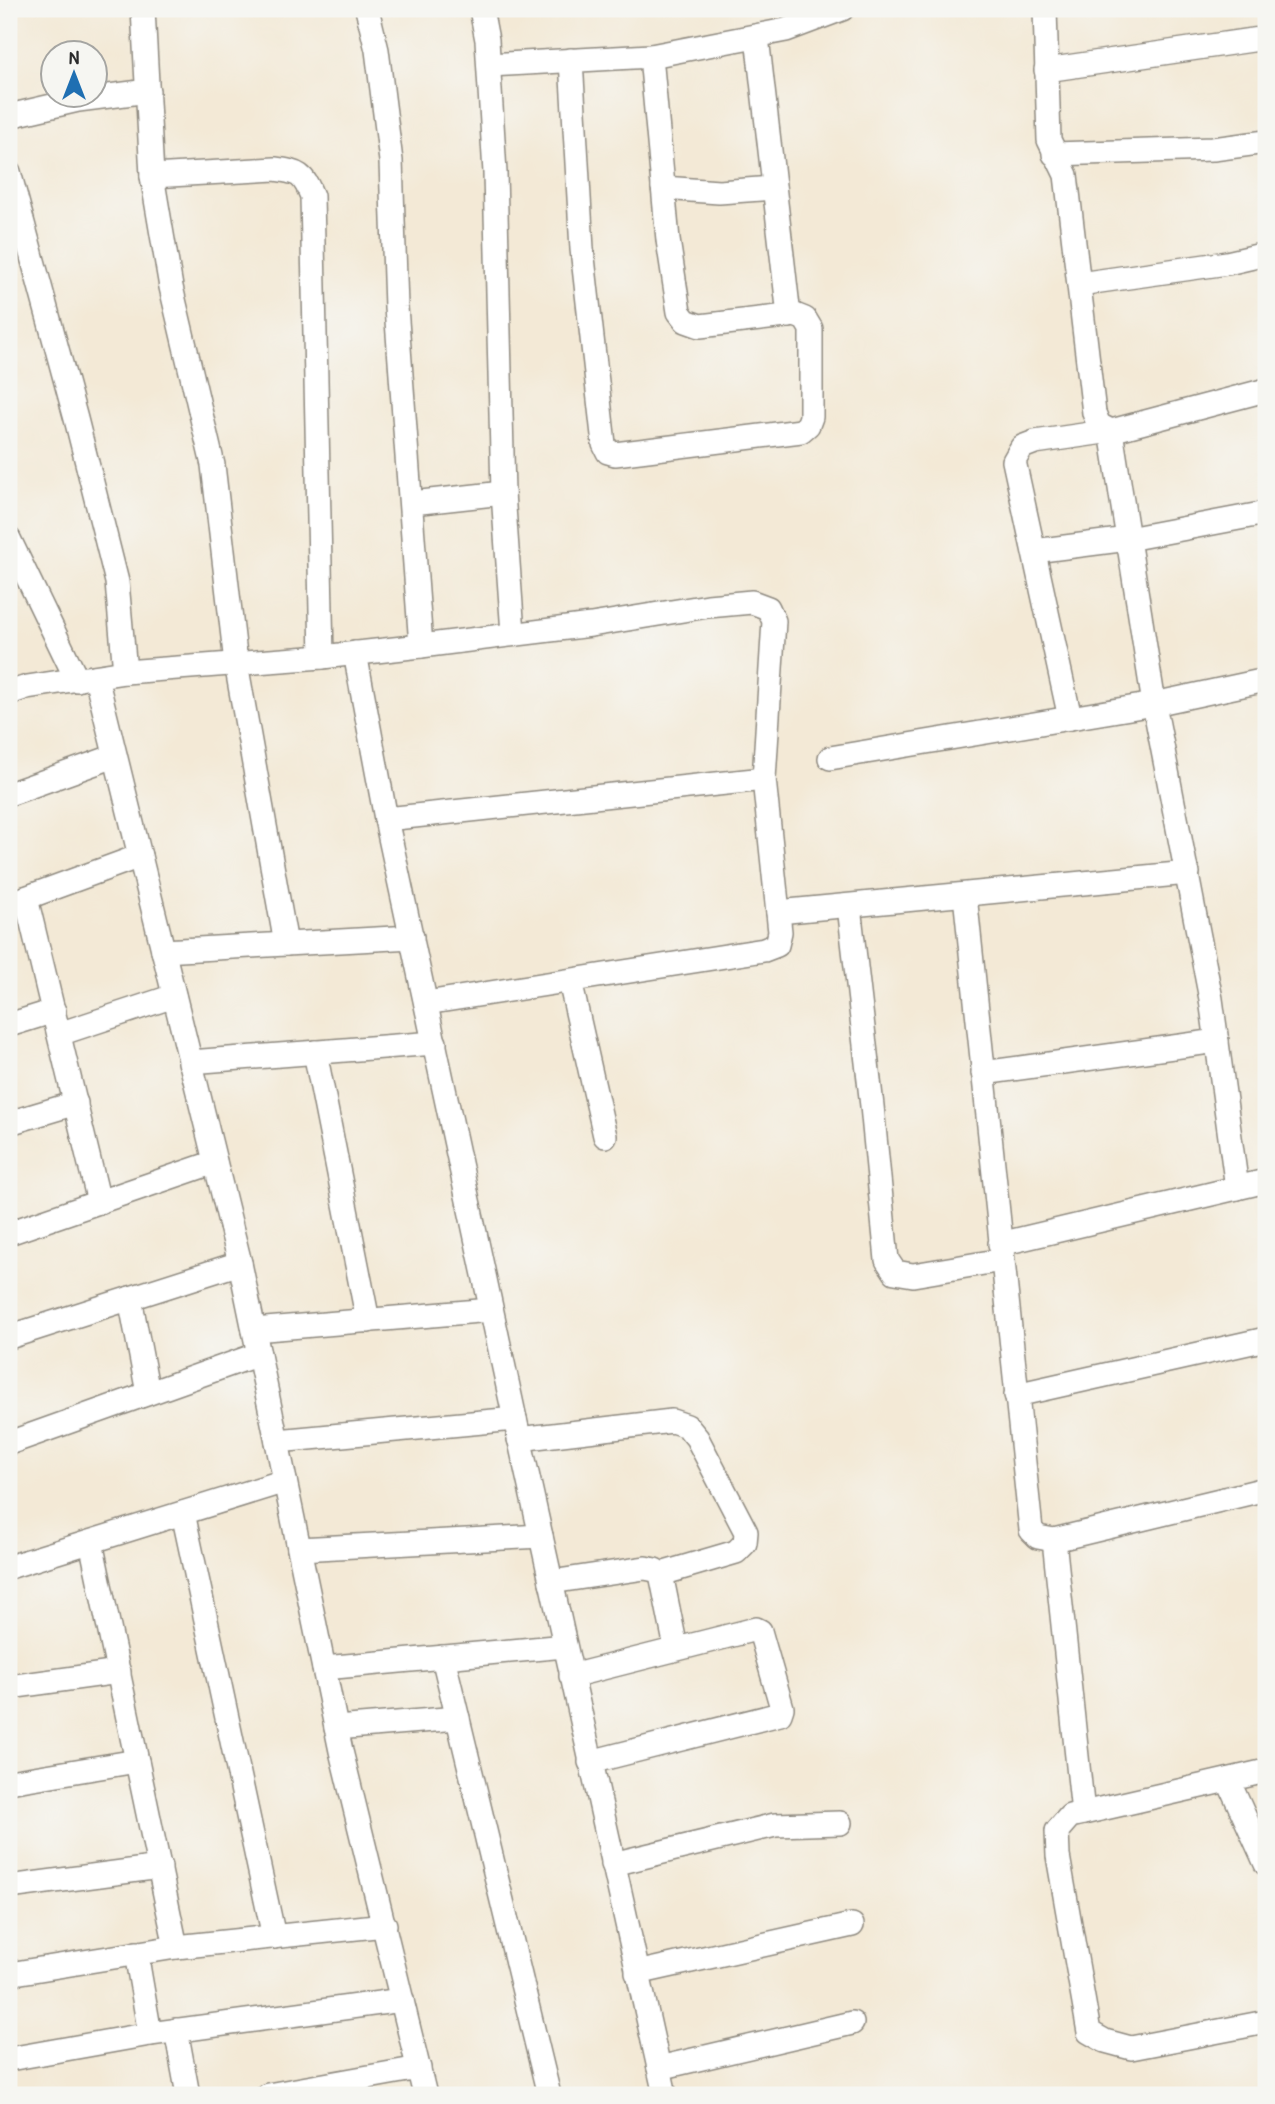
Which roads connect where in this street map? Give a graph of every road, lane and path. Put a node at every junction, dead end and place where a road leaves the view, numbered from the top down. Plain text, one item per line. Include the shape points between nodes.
1 (143, 9) edge
2 (367, 9) edge
3 (481, 9) edge
4 (842, 9) edge
5 (1045, 9) edge
6 (757, 37) junction
7 (1266, 38) edge
8 (651, 56) junction
9 (571, 60) junction
10 (489, 65) junction
11 (1046, 70) junction
12 (148, 91) junction
13 (9, 116) edge
14 (1266, 142) edge
15 (1054, 154) junction
16 (9, 172) edge
17 (152, 176) junction
18 (663, 188) junction
19 (774, 188) junction
20 (1266, 254) edge
21 (1079, 284) junction
22 (789, 316) junction
23 (1266, 390) edge
24 (1111, 431) junction
25 (503, 493) junction
26 (412, 503) junction
27 (1266, 513) edge
28 (9, 539) edge
29 (1128, 539) junction
30 (1034, 551) junction
31 (513, 633) junction
32 (421, 646) junction
33 (355, 653) junction
34 (322, 657) junction
35 (236, 663) junction
36 (125, 672) junction
37 (86, 678) junction
38 (1266, 680) edge
39 (9, 693) edge
40 (1154, 704) junction
41 (1070, 718) junction
42 (115, 757) junction
43 (830, 758) dead end
44 (764, 779) junction
45 (9, 794) edge
46 (386, 819) junction
47 (139, 856) junction
48 (1188, 873) junction
49 (965, 895) junction
50 (18, 901) edge
51 (840, 907) junction
52 (785, 911) junction
53 (412, 937) junction
54 (286, 944) junction
55 (163, 951) junction
56 (570, 981) junction
57 (174, 996) junction
58 (426, 1003) junction
59 (54, 1011) junction
60 (9, 1025) edge
61 (59, 1034) junction
62 (1217, 1041) junction
63 (435, 1043) junction
64 (315, 1052) junction
65 (190, 1062) junction
66 (983, 1073) junction
67 (76, 1102) junction
68 (9, 1124) edge
69 (604, 1136) dead end
70 (215, 1162) junction
71 (1266, 1181) edge
72 (1237, 1188) junction
73 (99, 1202) junction
74 (9, 1233) edge
75 (1001, 1252) junction
76 (240, 1263) junction
77 (130, 1298) junction
78 (492, 1311) junction
79 (368, 1321) junction
80 (254, 1330) junction
81 (9, 1337) edge
82 (1266, 1339) edge
83 (259, 1354) junction
84 (148, 1393) junction
85 (1016, 1395) junction
86 (517, 1429) junction
87 (277, 1441) junction
88 (9, 1443) edge
89 (285, 1481) junction
90 (1266, 1489) edge
91 (183, 1513) junction
92 (541, 1536) junction
93 (1054, 1540) junction
94 (91, 1542) junction
95 (299, 1549) junction
96 (9, 1567) edge
97 (661, 1574) junction
98 (551, 1582) junction
99 (565, 1646) junction
100 (676, 1648) junction
101 (443, 1657) junction
102 (324, 1668) junction
103 (119, 1672) junction
104 (571, 1676) junction
105 (9, 1687) edge
106 (458, 1718) junction
107 (336, 1728) junction
108 (137, 1761) junction
109 (590, 1762) junction
110 (1266, 1771) edge
111 (1228, 1780) junction
112 (9, 1782) edge
113 (1083, 1813) junction
114 (840, 1823) dead end
115 (613, 1864) junction
116 (1266, 1864) edge
117 (160, 1867) junction
118 (9, 1887) edge
119 (385, 1925) junction
120 (852, 1925) dead end
121 (274, 1937) junction
122 (176, 1947) junction
123 (136, 1953) junction
124 (637, 1973) junction
125 (9, 1974) edge
126 (402, 2000) junction
127 (1266, 2022) edge
128 (852, 2023) dead end
129 (176, 2031) junction
130 (150, 2034) junction
131 (9, 2059) edge
132 (419, 2068) junction
133 (659, 2068) junction
134 (188, 2095) edge
135 (268, 2095) edge
136 (425, 2095) edge
137 (549, 2095) edge
138 (665, 2095) edge

1 - 12 street
2 - 26 street via 391,161 396,307
3 - 10 street
4 - 6 street
5 - 11 street
6 - 8 street
6 - 19 street
7 - 11 street
8 - 9 street
8 - 18 street
9 - 10 street
9 - 22 street via 582,249 608,452 801,431 811,417 811,329 805,319
10 - 25 street
11 - 15 street via 1049,140
12 - 13 street via 78,100
12 - 17 street
14 - 15 street via 1213,149
15 - 21 street via 1066,175
16 - 36 street via 117,582
17 - 34 street via 275,169 295,172 306,180 312,196
17 - 35 street via 171,287 213,465
18 - 19 street via 719,192
18 - 22 street via 679,312 686,321 700,326
19 - 22 street
20 - 21 street
21 - 24 street via 1094,413 1099,425
23 - 24 street
24 - 29 street
24 - 30 street via 1022,447 1014,461
25 - 26 street
25 - 31 street
26 - 32 street
27 - 29 street
28 - 37 street
29 - 30 street
29 - 40 street
30 - 41 street
31 - 32 street
31 - 44 street via 741,603 768,608 774,621
32 - 33 street
33 - 34 street
33 - 46 street
34 - 35 street
35 - 36 street
35 - 54 street
36 - 37 street
37 - 39 street
37 - 42 street
38 - 40 street
40 - 41 street
40 - 48 street
41 - 43 street
42 - 45 street
42 - 47 street
44 - 46 street
44 - 52 street
46 - 53 street
47 - 50 street
47 - 55 street
48 - 49 street
48 - 62 street
49 - 51 street
49 - 66 street
50 - 59 street
51 - 52 street
51 - 75 street via 873,1106 887,1259 895,1272 913,1275
52 - 56 street via 777,945 764,950
53 - 54 street
53 - 58 street
54 - 55 street
55 - 57 street
56 - 58 street
56 - 69 street
57 - 61 street
57 - 65 street
58 - 63 street
59 - 60 street
59 - 61 street
61 - 67 street
62 - 66 street
62 - 72 street
63 - 64 street
63 - 78 street
64 - 65 street
64 - 79 street
65 - 70 street
66 - 75 street
67 - 68 street
67 - 73 street
70 - 73 street
70 - 76 street
71 - 72 street
72 - 75 street
73 - 74 street
75 - 85 street
76 - 77 street
76 - 80 street
77 - 81 street
77 - 84 street
78 - 79 street
78 - 86 street
79 - 80 street
80 - 83 street
82 - 85 street
83 - 84 street
83 - 87 street
84 - 88 street
85 - 93 street via 1031,1530 1038,1537
86 - 87 street
86 - 92 street
86 - 97 street via 672,1421 687,1426 746,1532 745,1543 736,1552
87 - 89 street
89 - 91 street
89 - 95 street
90 - 93 street
91 - 94 street
91 - 121 street
92 - 95 street
92 - 98 street
93 - 113 street
94 - 96 street
94 - 103 street
95 - 102 street
97 - 98 street via 645,1568
97 - 100 street
98 - 99 street
99 - 101 street
99 - 104 street
100 - 104 street
100 - 109 street via 756,1629 782,1711
101 - 102 street
101 - 106 street
102 - 107 street
103 - 105 street
103 - 108 street
104 - 109 street
106 - 107 street
106 - 137 street
107 - 119 street
108 - 112 street
108 - 117 street
109 - 115 street
110 - 111 street
111 - 113 street
111 - 116 street
113 - 127 street via 1070,1815 1057,1831 1088,2032 1131,2048
114 - 115 street via 775,1825
115 - 124 street
117 - 118 street
117 - 122 street
119 - 121 street
119 - 126 street
120 - 124 street
121 - 122 street
122 - 123 street
123 - 125 street
123 - 130 street
124 - 133 street
126 - 129 street
126 - 132 street
128 - 133 street
129 - 130 street
129 - 134 street
130 - 131 street
132 - 135 street
132 - 136 street
133 - 138 street

